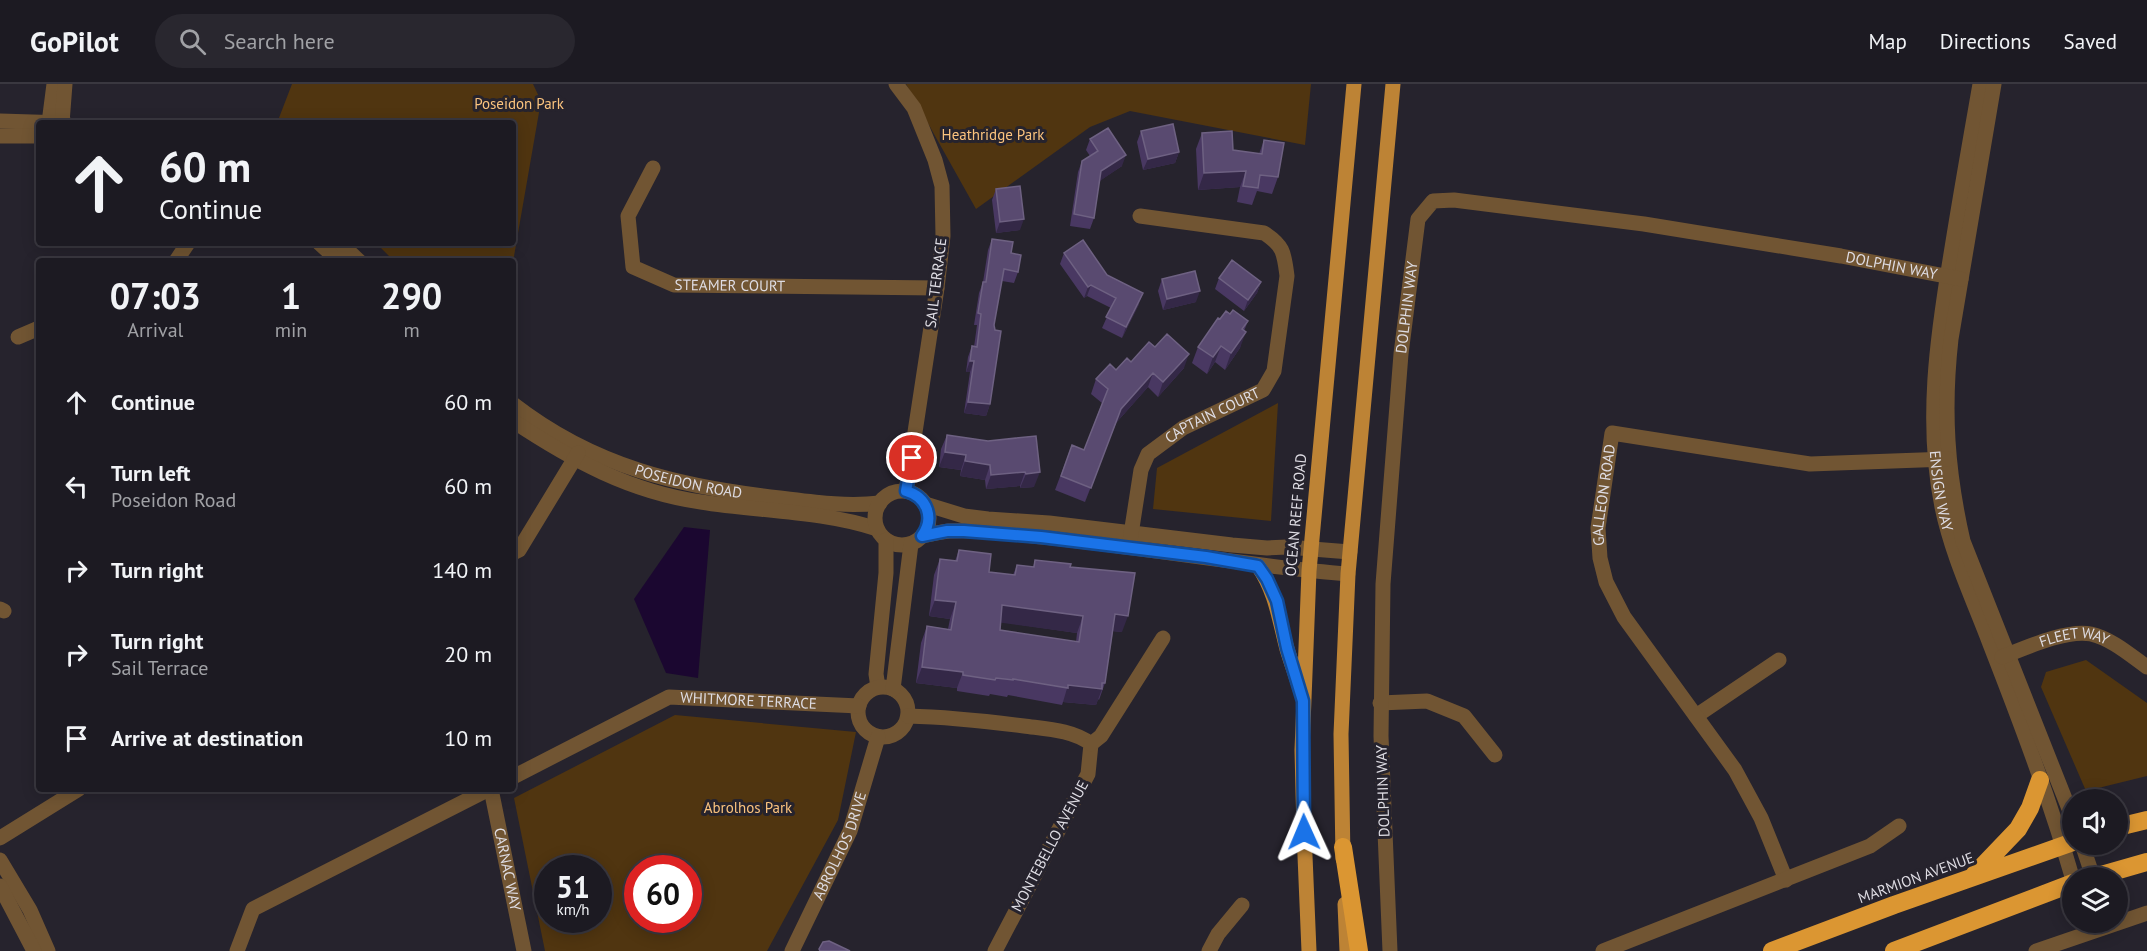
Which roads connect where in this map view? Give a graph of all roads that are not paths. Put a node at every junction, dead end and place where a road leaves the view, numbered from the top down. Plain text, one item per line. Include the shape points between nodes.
1 (54, 84) edge
2 (65, 84) edge
3 (896, 84) edge
4 (1354, 84) edge
5 (1393, 84) edge
6 (1980, 84) edge
7 (1994, 84) edge
8 (57, 120) edge
9 (58, 120) edge
10 (0, 121) edge
11 (36, 122) edge
12 (0, 136) edge
13 (36, 136) edge
14 (653, 168) dead end
15 (1140, 216) dead end
16 (322, 246) edge
17 (343, 246) edge
18 (336, 258) edge
19 (356, 258) edge
20 (1954, 278) junction
21 (936, 288) junction
22 (36, 329) edge
23 (18, 337) dead end
24 (516, 406) edge
25 (516, 423) edge
26 (578, 454) junction
27 (1941, 460) junction
28 (906, 491) junction
29 (880, 503) junction
30 (925, 504) junction
31 (882, 535) junction
32 (917, 540) junction
33 (1130, 540) junction
34 (1311, 549) junction
35 (516, 552) edge
36 (1350, 552) junction
37 (1258, 566) junction
38 (1309, 571) junction
39 (1348, 574) junction
40 (1163, 638) dead end
41 (2002, 657) junction
42 (1779, 660) dead end
43 (2147, 667) edge
44 (886, 688) junction
45 (1303, 701) junction
46 (1380, 703) junction
47 (859, 706) junction
48 (908, 716) junction
49 (1696, 716) junction
50 (878, 737) junction
51 (1091, 744) junction
52 (1495, 755) dead end
53 (516, 775) edge
54 (2040, 780) junction
55 (74, 792) edge
56 (484, 792) edge
57 (491, 792) edge
58 (2062, 794) edge
59 (2147, 820) edge
60 (2128, 825) edge
61 (1899, 826) dead end
62 (2062, 830) edge
63 (0, 838) edge
64 (2062, 846) edge
65 (1343, 847) junction
66 (0, 860) edge
67 (2147, 862) edge
68 (2128, 867) edge
69 (1971, 878) junction
70 (1786, 880) junction
71 (0, 886) edge
72 (2062, 886) edge
73 (1242, 905) dead end
74 (2147, 913) edge
75 (34, 951) edge
76 (48, 951) edge
77 (237, 951) edge
78 (524, 951) edge
79 (792, 951) edge
80 (995, 951) edge
81 (1209, 951) edge
82 (1309, 951) edge
83 (1347, 951) edge
84 (1359, 951) edge
85 (1390, 951) edge
86 (1603, 951) edge
87 (1772, 951) edge
88 (1894, 951) edge
89 (2036, 951) edge

1 - 8 street
2 - 9 street
3 - 21 street, SAIL TERRACE via 914,108 942,186 943,236
4 - 34 main road, OCEAN REEF ROAD
5 - 36 main road
6 - 20 street, ENSIGN WAY
7 - 20 street, ENSIGN WAY
10 - 11 street
12 - 13 street
14 - 21 street, STEAMER COURT via 628,216 633,267 674,285
15 - 33 street, CAPTAIN COURT via 1264,233 1279,243 1287,276 1274,371 1269,381 1263,390 1183,428 1148,454 1141,470
16 - 18 street
17 - 19 street
20 - 27 street, ENSIGN WAY
20 - 46 street, DOLPHIN WAY via 1644,224 1454,200 1433,201 1418,219 1401,354 1383,584
21 - 28 street, SAIL TERRACE
22 - 23 street
24 - 26 street, POSEIDON ROAD
25 - 26 street, POSEIDON ROAD
26 - 29 street, POSEIDON ROAD via 714,489 837,505
26 - 31 street, POSEIDON ROAD via 630,483 665,495 850,520
26 - 35 street
27 - 41 street, ENSIGN WAY
27 - 49 street, GALLEON ROAD via 1810,464 1612,433 1598,528 1606,582 1624,616
28 - 29 street via 891,494
28 - 30 street
29 - 31 street via 875,516
30 - 32 street via 929,520
30 - 33 street via 964,516 1049,524
31 - 32 street via 896,545
31 - 44 street via 886,573 876,674
32 - 33 street via 947,531 964,531
32 - 44 street
33 - 34 street
33 - 37 street
34 - 36 street
34 - 38 main road, OCEAN REEF ROAD
36 - 39 main road
37 - 38 street
37 - 45 main road via 1277,601
38 - 39 street
38 - 45 main road, OCEAN REEF ROAD
39 - 65 main road via 1341,734
40 - 51 street via 1101,736
41 - 43 street, FLEET WAY via 2056,638 2091,634 2115,644
41 - 54 street, ENSIGN WAY
41 - 58 street, ENSIGN WAY
42 - 49 street
44 - 47 street via 865,695
44 - 48 street via 906,702
45 - 82 main road, OCEAN REEF ROAD
46 - 52 street via 1427,701 1464,716
46 - 85 street, DOLPHIN WAY
47 - 50 street via 862,726
47 - 53 street, WHITMORE TERRACE via 669,697
48 - 50 street via 897,733
48 - 51 street via 960,718 1049,730 1078,736
49 - 70 street, GALLEON ROAD via 1735,770 1761,818
50 - 79 street, ABROLHOS DRIVE via 850,831
51 - 80 street, MONTEBELLO AVENUE via 1088,774
54 - 62 street, ENSIGN WAY
54 - 69 highway via 2018,829
55 - 63 street
56 - 77 street via 253,909
57 - 78 street, CARNAC WAY
59 - 60 highway
61 - 70 street via 1870,846
64 - 69 highway, MARMION AVENUE
65 - 83 main road
65 - 84 highway
66 - 76 street via 30,910
67 - 68 highway
69 - 87 highway, MARMION AVENUE
70 - 86 street
71 - 75 street
72 - 88 highway
73 - 81 street
74 - 89 street

